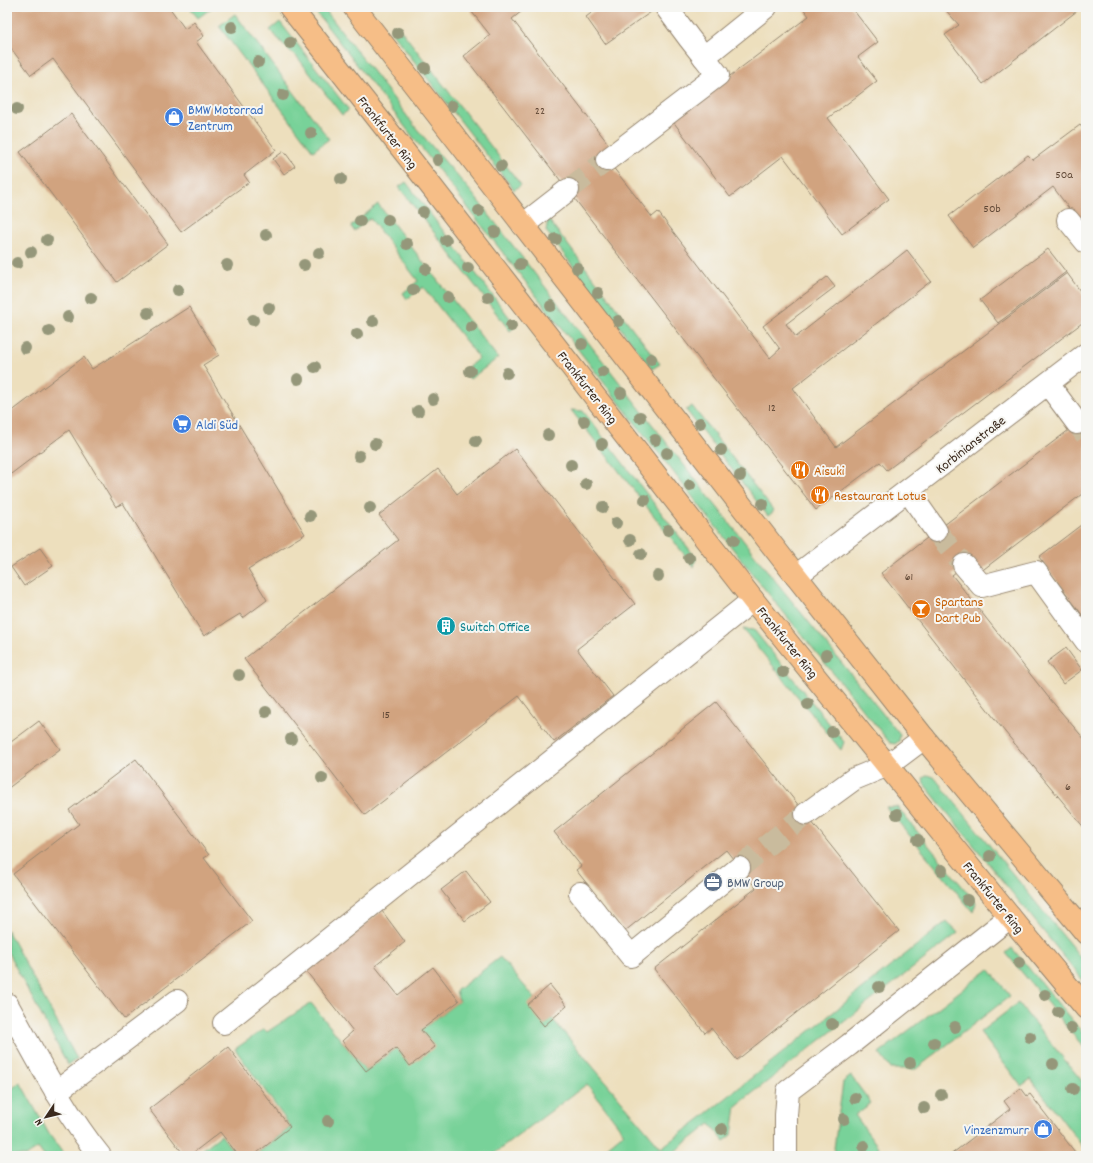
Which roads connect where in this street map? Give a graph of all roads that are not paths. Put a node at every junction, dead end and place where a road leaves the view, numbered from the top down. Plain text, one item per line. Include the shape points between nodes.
1 (290, 7) edge
2 (354, 7) edge
3 (666, 7) edge
4 (766, 7) edge
5 (704, 57) junction
6 (607, 160) tunnel mouth
7 (568, 190) tunnel mouth
8 (523, 224) junction
9 (1086, 354) edge
10 (1048, 384) junction
11 (1077, 423) tunnel mouth
12 (908, 491) junction
13 (936, 531) tunnel mouth
14 (964, 565) tunnel mouth
15 (796, 576) junction
16 (753, 600) junction
17 (1086, 641) edge
18 (924, 738) junction
19 (888, 765) junction
20 (806, 814) tunnel mouth
21 (739, 868) tunnel mouth
22 (580, 893) dead end
23 (1010, 917) junction
24 (1086, 933) edge
25 (177, 1001) dead end
26 (7, 1004) edge
27 (1086, 1008) edge
28 (224, 1023) dead end
29 (56, 1092) junction
30 (100, 1156) edge
31 (786, 1156) edge

1 - 16 main road, Frankfurter Ring
2 - 8 main road
3 - 5 street
4 - 5 street
5 - 6 street via 718,74
7 - 8 street
8 - 15 main road
9 - 10 street, Korbinianstraße
10 - 11 street
10 - 12 street, Korbinianstraße
12 - 13 street
12 - 15 street, Korbinianstraße
14 - 17 street via 982,586 1036,572
15 - 18 main road
16 - 19 main road, Frankfurter Ring
16 - 28 street
18 - 19 street
18 - 24 main road
19 - 20 street via 854,779
19 - 23 main road, Frankfurter Ring
21 - 22 street via 631,956
23 - 27 main road, Frankfurter Ring
23 - 31 street via 788,1091
25 - 29 street
26 - 29 street
29 - 30 street

